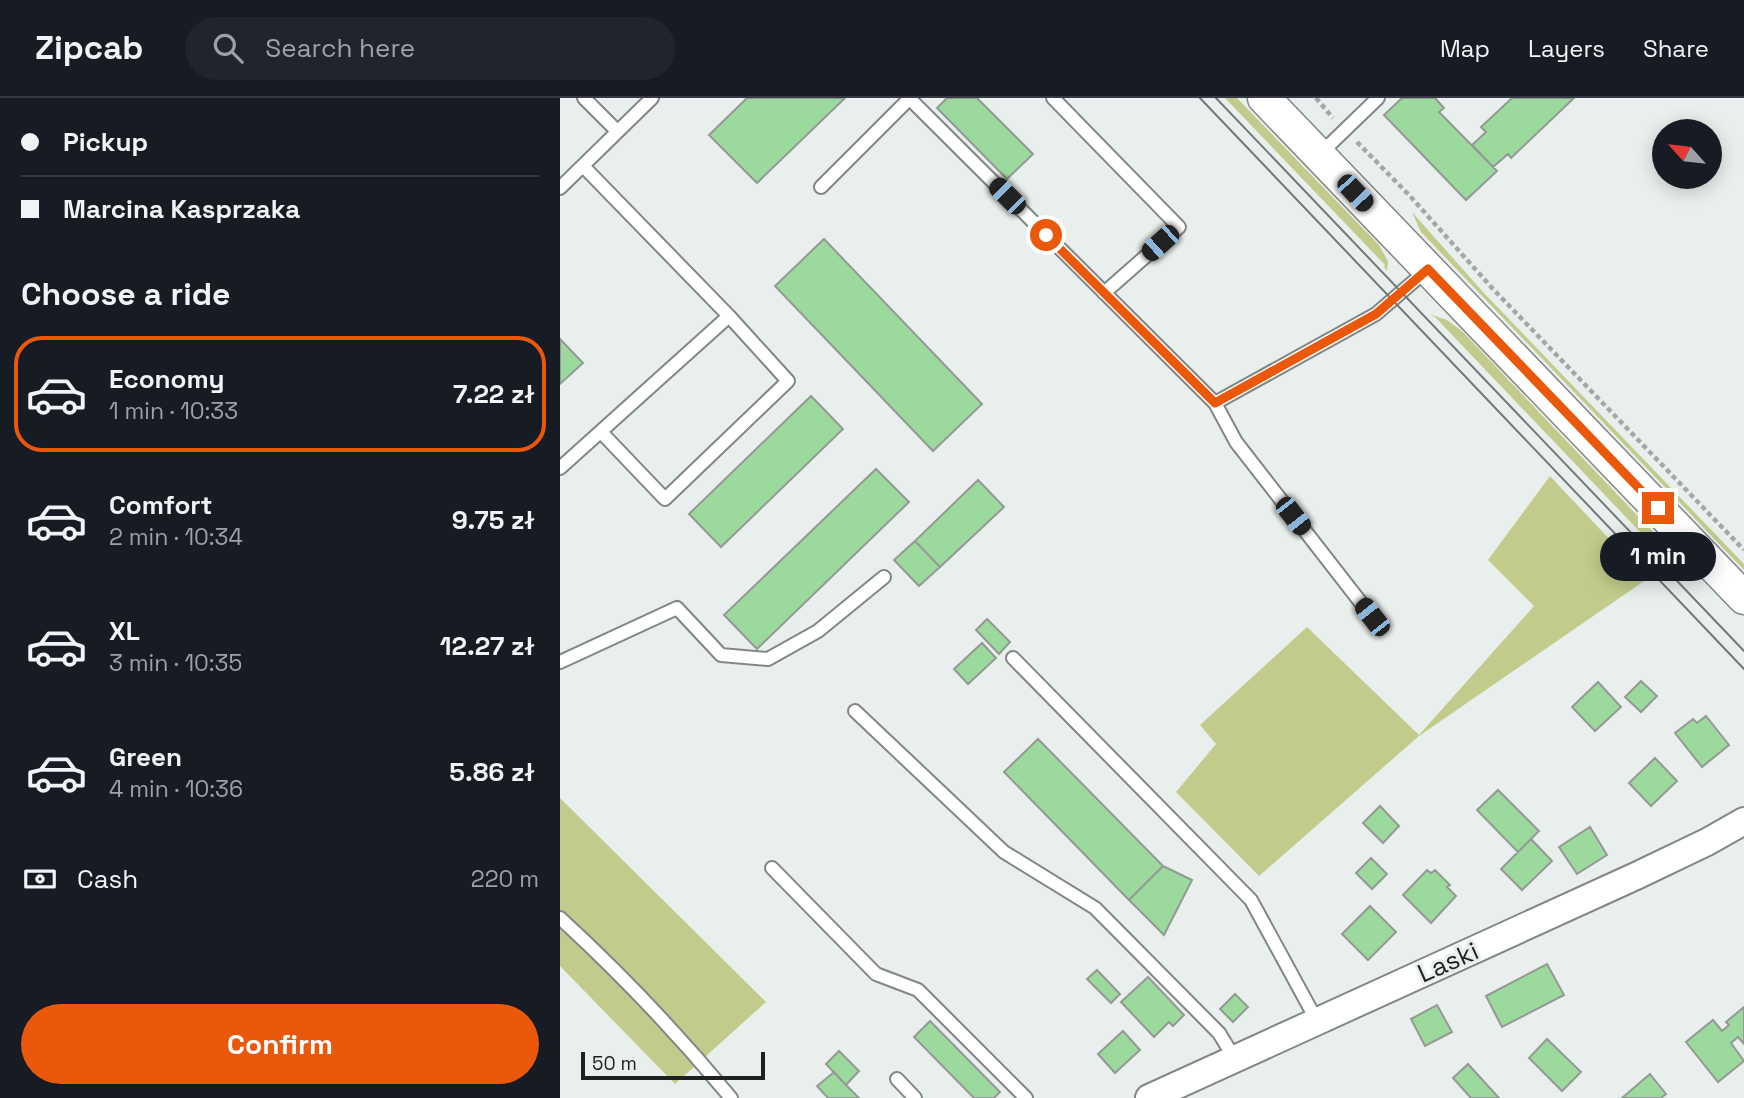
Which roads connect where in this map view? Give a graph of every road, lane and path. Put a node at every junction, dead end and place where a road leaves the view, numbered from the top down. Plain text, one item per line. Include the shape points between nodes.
1 (584, 98) edge
2 (652, 98) edge
3 (910, 98) edge
4 (1053, 98) edge
5 (1264, 98) edge
6 (1316, 98) edge
7 (1378, 98) edge
8 (1345, 130) junction
9 (617, 131) junction
10 (1319, 155) junction
11 (583, 166) junction
12 (821, 187) dead end
13 (560, 188) edge
14 (1428, 269) junction
15 (1104, 293) junction
16 (729, 316) junction
17 (1215, 403) junction
18 (601, 432) junction
19 (560, 468) edge
20 (1744, 550) edge
21 (884, 577) dead end
22 (1744, 598) edge
23 (1372, 617) dead end
24 (1013, 658) dead end
25 (560, 662) edge
26 (855, 711) dead end
27 (1744, 821) edge
28 (772, 868) dead end
29 (560, 918) edge
30 (1317, 1021) junction
31 (1235, 1059) junction
32 (897, 1079) dead end
33 (731, 1098) edge
34 (915, 1098) edge
35 (1026, 1098) edge
36 (1149, 1098) edge

1 - 9 lane
2 - 9 lane
3 - 12 lane
3 - 15 lane
4 - 15 lane via 1179,227
5 - 10 street
6 - 8 path
7 - 8 lane
8 - 10 lane
8 - 20 path
9 - 11 lane
10 - 14 street
11 - 13 lane
11 - 16 lane
14 - 17 lane via 1376,314
14 - 22 street
15 - 17 lane
16 - 18 lane
16 - 18 lane via 788,381 665,499
17 - 23 lane via 1236,442
18 - 19 lane
21 - 25 lane via 818,631 768,659 721,655 677,608
24 - 30 lane via 1251,900
26 - 31 lane via 1004,852 1095,908 1219,1033
27 - 30 street, Laski via 1646,871
28 - 35 lane via 876,974 918,990
29 - 33 lane via 611,965
30 - 31 street, Laski
31 - 36 street, Laski
32 - 34 lane

